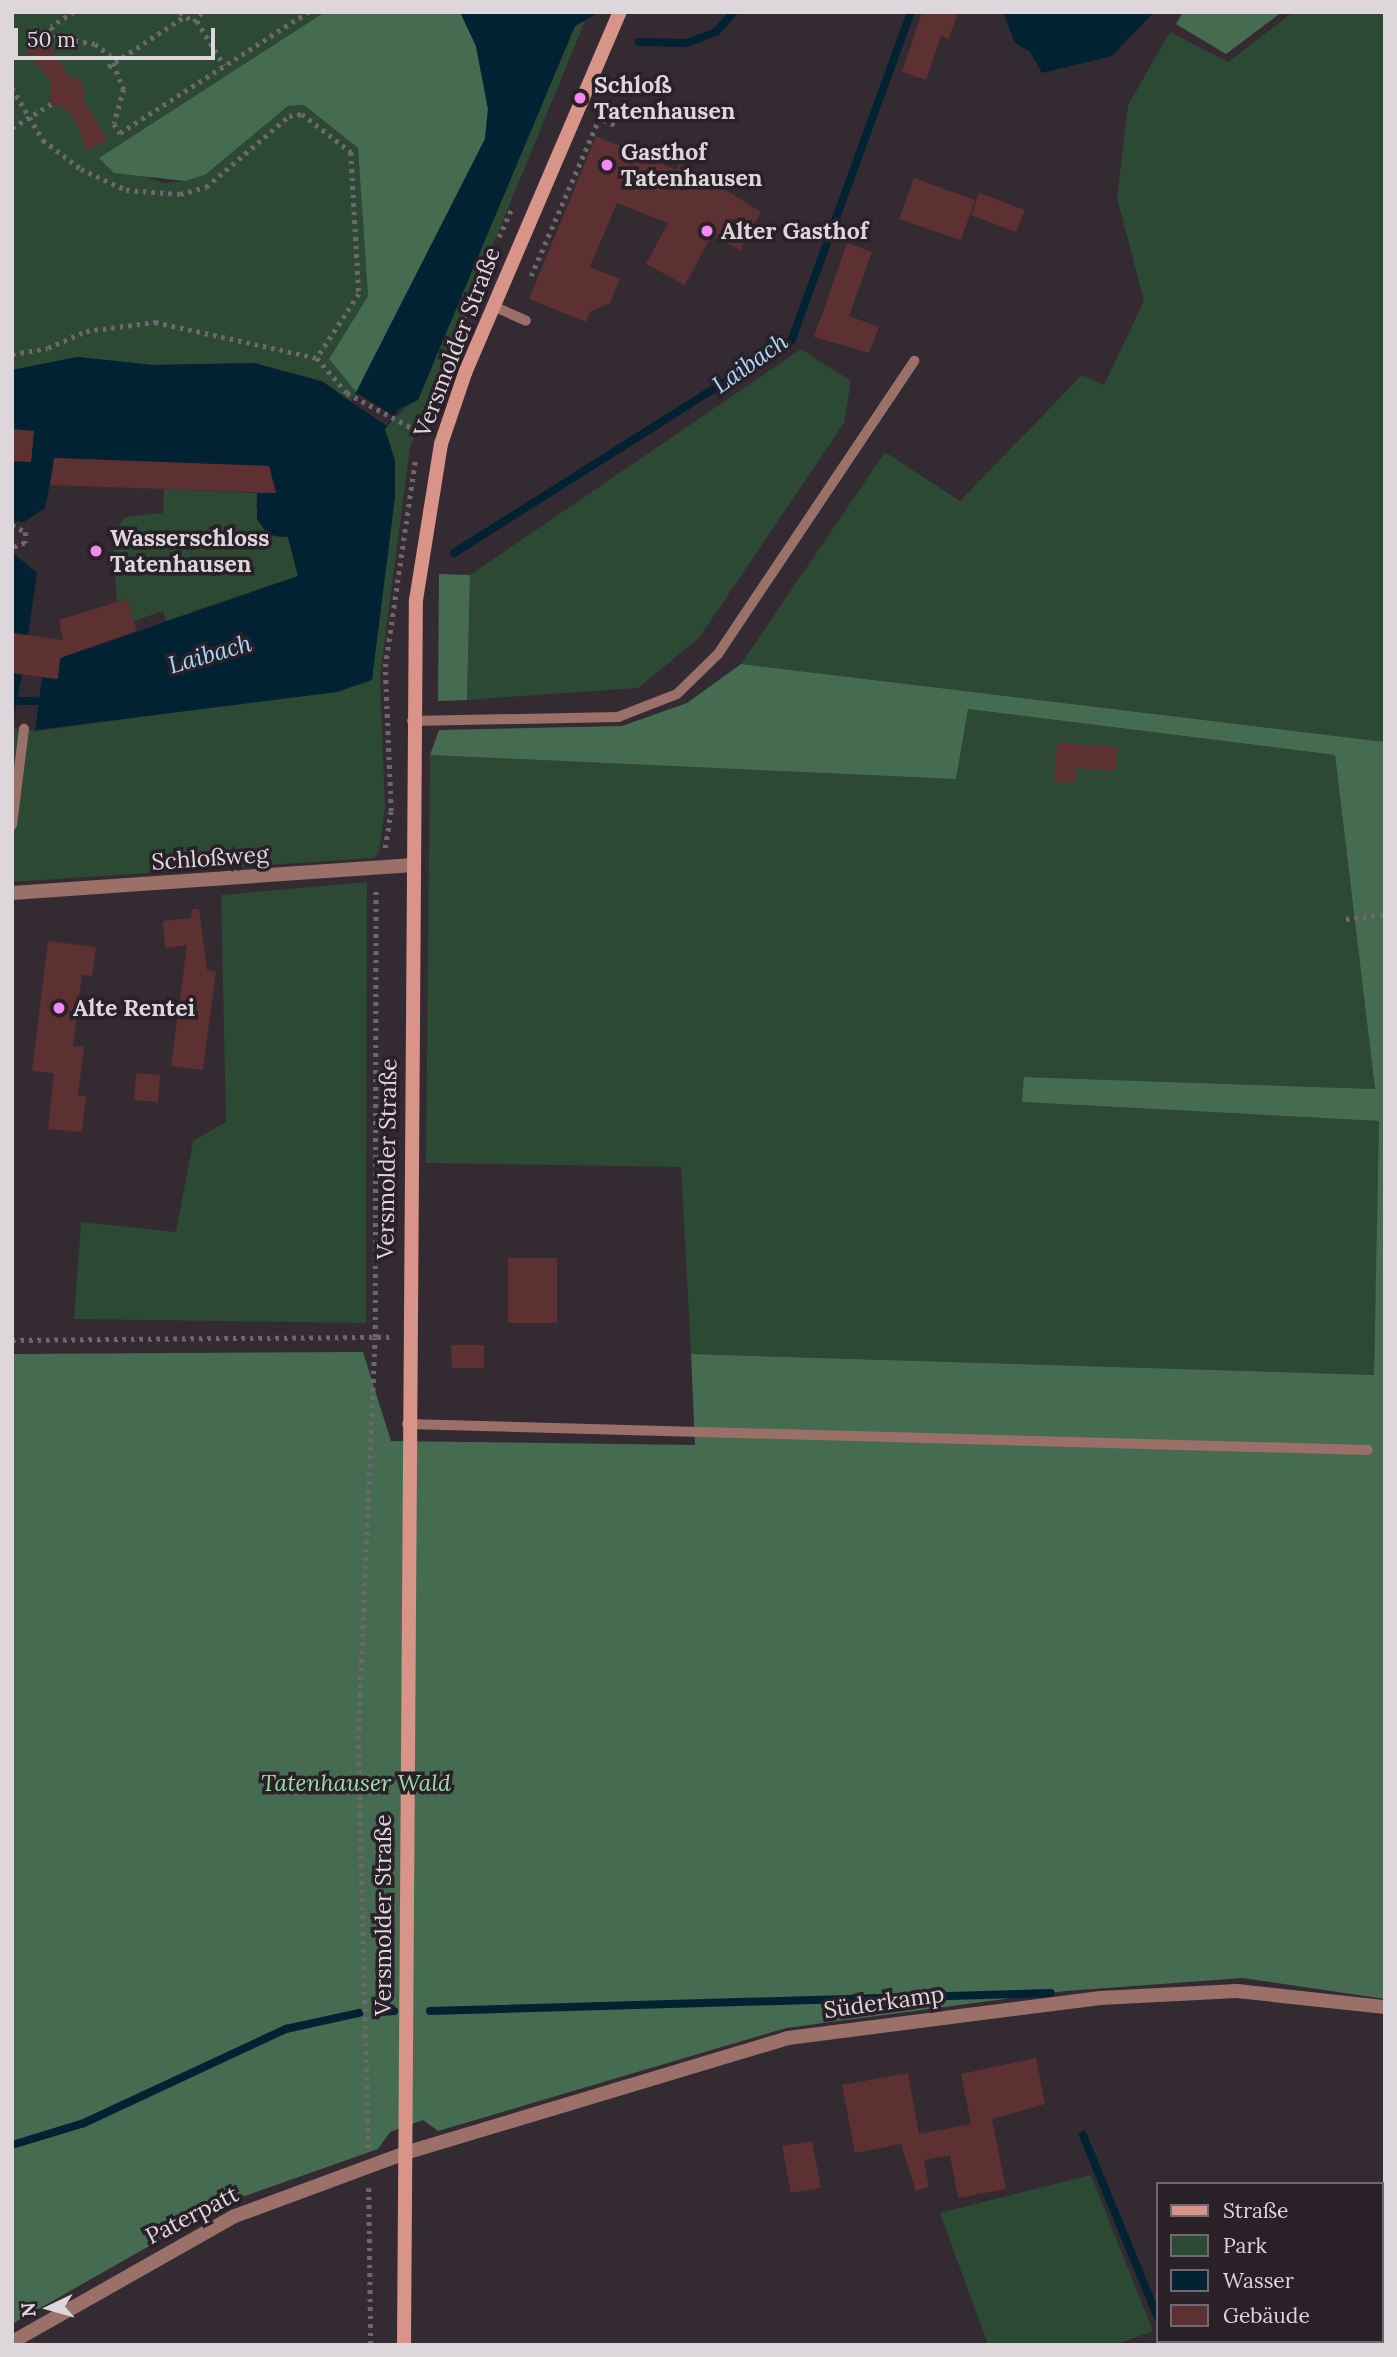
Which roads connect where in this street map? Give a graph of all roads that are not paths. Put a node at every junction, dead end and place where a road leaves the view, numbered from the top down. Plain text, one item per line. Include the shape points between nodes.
1 (620, 12) edge
2 (493, 306) junction
3 (526, 321) dead end
4 (914, 361) dead end
5 (412, 721) junction
6 (24, 729) dead end
7 (12, 825) edge
8 (410, 865) junction
9 (12, 893) edge
10 (407, 1424) junction
11 (1367, 1450) dead end
12 (1385, 2007) edge
13 (405, 2154) junction
14 (12, 2342) edge
15 (404, 2345) edge

1 - 2 main road, Versmolder Straße
2 - 3 lane
2 - 5 main road, Versmolder Straße via 441,444 425,523
4 - 5 lane via 718,654 677,694 618,718
5 - 8 main road, Versmolder Straße
6 - 7 lane
8 - 9 street, Schloßweg
8 - 10 main road, Versmolder Straße
10 - 11 lane
10 - 13 main road, Versmolder Straße
12 - 13 street, Süderkamp via 1237,1991 1100,1998 788,2038
13 - 14 street, Paterpatt via 234,2216
13 - 15 main road, Versmolder Straße

